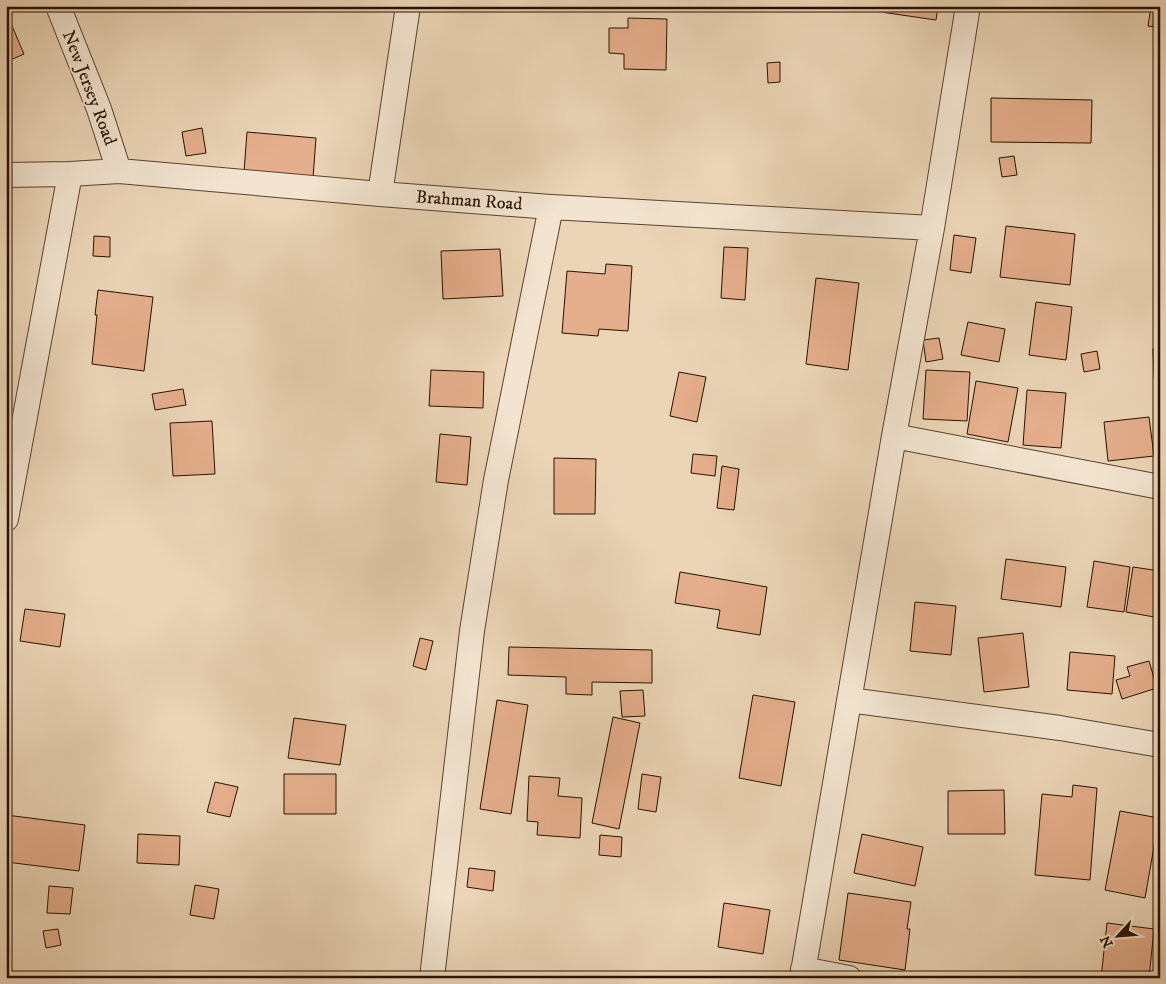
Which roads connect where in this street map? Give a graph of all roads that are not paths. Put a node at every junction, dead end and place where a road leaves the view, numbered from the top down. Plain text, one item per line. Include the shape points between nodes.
1 (58, 6) edge
2 (408, 6) edge
3 (968, 6) edge
4 (119, 171) junction
5 (70, 174) junction
6 (6, 175) edge
7 (380, 194) junction
8 (552, 207) junction
9 (932, 228) junction
10 (894, 436) junction
11 (1160, 487) edge
12 (6, 519) edge
13 (849, 700) junction
14 (1160, 745) edge
15 (803, 974) edge
16 (432, 978) edge
17 (849, 978) edge

1 - 4 street, New Jersey Road
2 - 7 street
3 - 9 street
4 - 5 street, Brahman Road
4 - 7 street, Brahman Road
5 - 6 street, Brahman Road
5 - 12 street
7 - 8 street, Brahman Road
8 - 9 street, Brahman Road
8 - 16 street via 496,480 472,631
9 - 10 street
10 - 11 street
10 - 13 street
13 - 14 street via 1060,728
13 - 15 street
15 - 17 street

